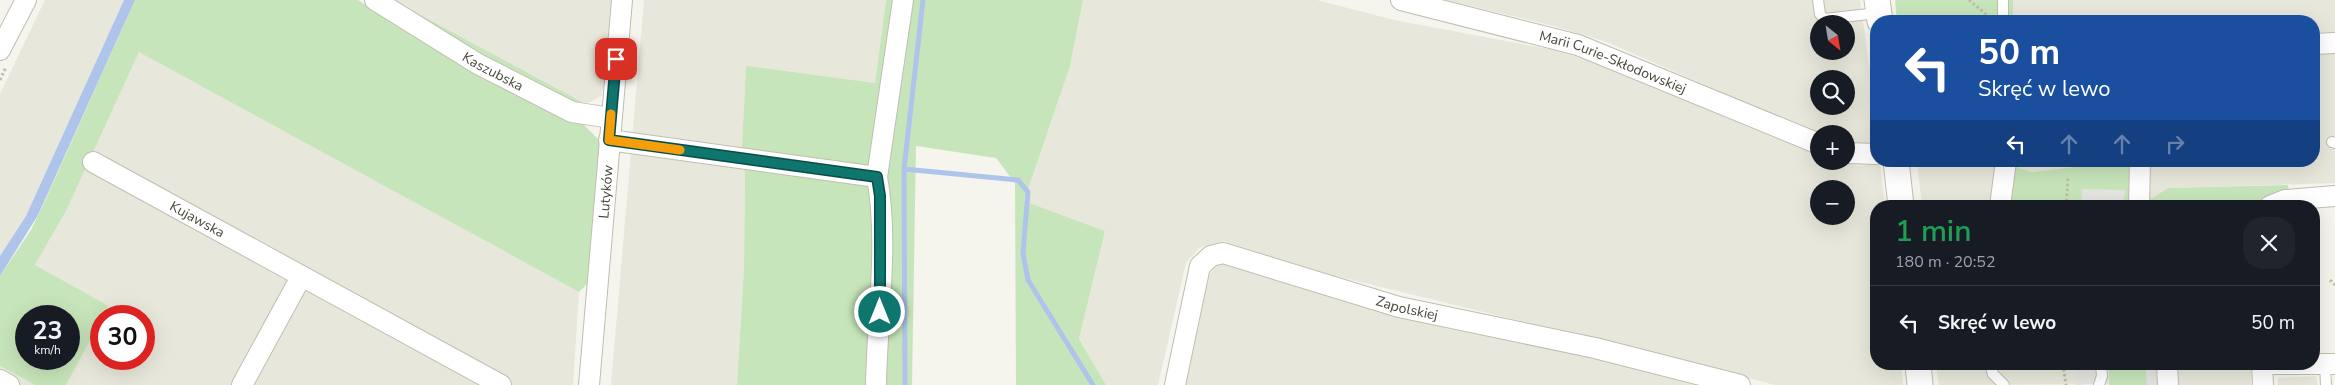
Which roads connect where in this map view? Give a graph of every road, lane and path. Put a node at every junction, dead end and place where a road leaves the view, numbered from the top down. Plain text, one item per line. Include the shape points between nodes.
1 (26, 0) edge
2 (622, 0) edge
3 (903, 0) edge
4 (1401, 0) edge
5 (1818, 0) edge
6 (1969, 0) edge
7 (2003, 0) edge
8 (376, 2) edge
9 (1879, 11) edge
10 (1986, 15) edge
11 (2003, 15) edge
12 (2335, 43) edge
13 (2320, 44) edge
14 (0, 50) edge
15 (611, 118) junction
16 (609, 140) junction
17 (1810, 140) edge
18 (1855, 153) edge
19 (1870, 154) edge
20 (93, 162) dead end
21 (1897, 167) edge
22 (2005, 167) edge
23 (2140, 167) edge
24 (877, 177) junction
25 (2068, 178) dead end
26 (2335, 196) edge
27 (1900, 200) edge
28 (2001, 200) edge
29 (2066, 200) edge
30 (2139, 200) edge
31 (2286, 200) edge
32 (301, 278) junction
33 (2330, 280) dead end
34 (2335, 284) edge
35 (2330, 364) edge
36 (1919, 370) edge
37 (1992, 370) edge
38 (2064, 370) edge
39 (2102, 370) edge
40 (2167, 370) edge
41 (2262, 370) edge
42 (0, 380) edge
43 (9, 385) edge
44 (242, 385) edge
45 (502, 385) edge
46 (588, 385) edge
47 (876, 385) edge
48 (1175, 385) edge
49 (1740, 385) edge
50 (1920, 385) edge
51 (2004, 385) edge
52 (2066, 385) edge
53 (2099, 385) edge
54 (2168, 385) edge
55 (2263, 385) edge
56 (2326, 385) edge

1 - 14 street
2 - 15 street, Lutyków
3 - 24 street
4 - 17 street, Marii Curie-Skłodowskiej via 1578,45
5 - 9 lane via 1824,19
6 - 10 path
7 - 11 lane
8 - 15 street, Kaszubska via 478,64 572,112
12 - 13 street
15 - 16 street, Lutyków
16 - 24 street
16 - 46 street, Lutyków
18 - 19 street
20 - 32 street, Kujawska
21 - 27 street
22 - 28 street
23 - 30 street
24 - 47 street via 880,196 880,303
25 - 29 path
26 - 31 street
32 - 44 street
32 - 45 street, Kujawska
33 - 34 path
35 - 56 lane
36 - 50 street
37 - 51 lane
38 - 52 path
39 - 53 lane
40 - 54 street
41 - 55 street
42 - 43 street
48 - 49 street, Zapolskiej via 1200,266 1211,256 1223,253 1399,307 1596,348

